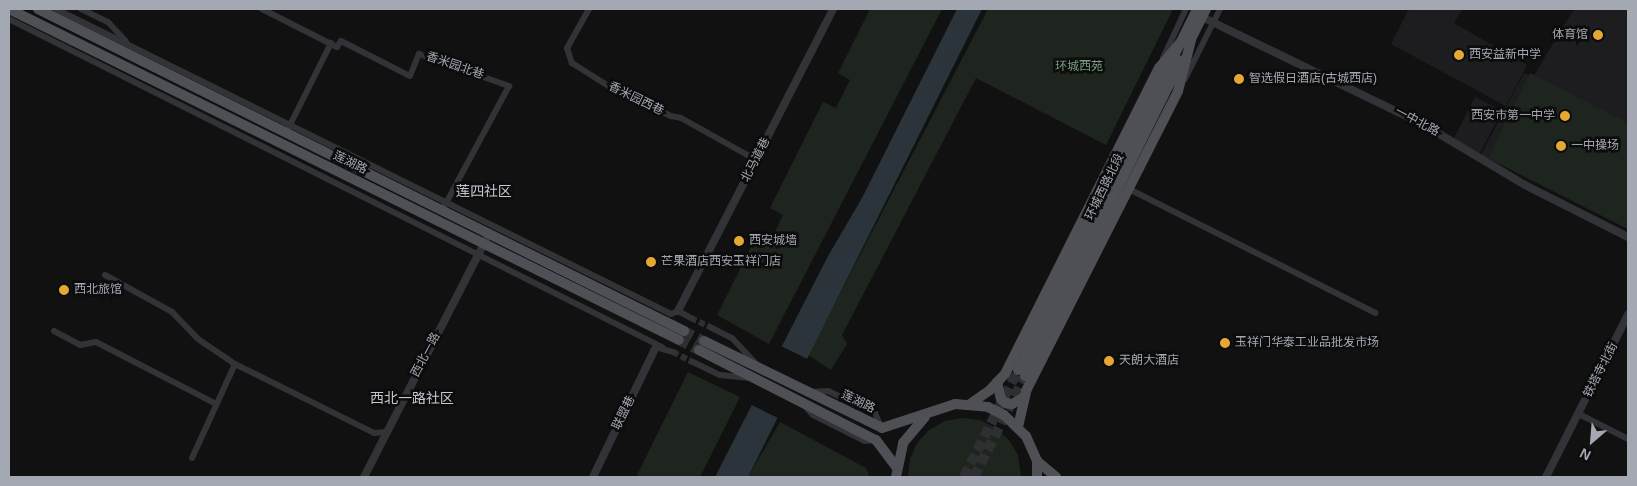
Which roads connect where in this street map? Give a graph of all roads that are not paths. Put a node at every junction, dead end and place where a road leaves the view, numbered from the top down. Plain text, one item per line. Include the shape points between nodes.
1 (9, 9) edge
2 (38, 9) edge
3 (56, 9) edge
4 (81, 9) edge
5 (262, 9) edge
6 (589, 9) edge
7 (833, 9) edge
8 (1186, 9) edge
9 (1220, 9) edge
10 (1202, 12) edge
11 (9, 19) edge
12 (1213, 22) junction
13 (1191, 40) junction
14 (331, 43) junction
15 (1180, 43) junction
16 (132, 47) junction
17 (1159, 68) junction
18 (1178, 91) junction
19 (288, 129) junction
20 (756, 160) junction
21 (1129, 189) junction
22 (444, 206) junction
23 (489, 234) junction
24 (1628, 237) edge
25 (481, 249) junction
26 (105, 275) dead end
27 (678, 311) junction
28 (1376, 313) dead end
29 (1628, 316) edge
30 (691, 318) tunnel mouth
31 (710, 327) tunnel mouth
32 (54, 332) dead end
33 (659, 348) junction
34 (673, 352) tunnel mouth
35 (693, 362) tunnel mouth
36 (235, 364) junction
37 (760, 368) junction
38 (754, 379) junction
39 (997, 382) junction
40 (807, 392) junction
41 (1024, 397) junction
42 (802, 403) junction
43 (216, 404) junction
44 (970, 404) junction
45 (1579, 414) junction
46 (928, 415) junction
47 (871, 423) junction
48 (1018, 427) junction
49 (882, 428) junction
50 (386, 432) junction
51 (865, 434) junction
52 (1628, 439) edge
53 (876, 440) junction
54 (192, 458) dead end
55 (1037, 461) junction
56 (896, 472) edge
57 (364, 477) edge
58 (593, 477) edge
59 (1036, 477) edge
60 (1056, 477) edge
61 (1546, 477) edge

1 - 25 main road, 莲湖路
2 - 19 main road, 莲湖路
3 - 16 street
4 - 16 street via 108,22
5 - 14 street, 香米园北巷
6 - 20 street, 香米园西巷 via 567,48 572,62 610,88 681,118
7 - 20 street, 北马道巷
8 - 17 street
9 - 12 street
10 - 12 street, 一中北路
10 - 13 main road, 环城西路北段
10 - 15 main road, 环城西路北段
11 - 25 street
12 - 18 street
12 - 24 street, 一中北路 via 1426,126 1525,185
13 - 15 main road, 环城西路北段 via 1021,373
13 - 18 main road
14 - 19 street
14 - 22 street, 香米园北巷 via 337,46 341,41 410,76 419,54 509,86
15 - 17 main road
16 - 19 street
17 - 39 main road via 1005,374
18 - 21 main road
19 - 22 main road, 莲湖路
20 - 27 street, 北马道巷
21 - 28 street
21 - 41 main road
22 - 23 main road, 莲湖路
22 - 27 street via 670,314
23 - 25 street, 西北一路
23 - 25 main road, 莲湖路 via 682,336
25 - 33 street
25 - 50 street, 西北一路
26 - 36 street via 172,312 198,339
27 - 30 street
29 - 45 street, 铁塔寺北街
31 - 37 street via 732,338
32 - 43 street via 82,345 96,342
33 - 34 street
33 - 58 street, 联盟巷
35 - 38 street via 720,375
36 - 43 street
36 - 50 street via 374,433
37 - 38 main road via 702,345
37 - 40 main road, 莲湖路
38 - 42 main road, 莲湖路
39 - 41 main road via 1001,399 1006,403 1012,404
39 - 44 main road
40 - 47 main road, 莲湖路
40 - 49 street via 828,391 875,413
41 - 48 main road
42 - 51 main road, 莲湖路
42 - 53 street via 813,415 865,441
43 - 54 street
44 - 46 main road, 莲湖路 via 941,408
44 - 48 main road via 1004,415
45 - 52 street
45 - 61 street, 铁塔寺北街
46 - 49 main road, 莲湖路
46 - 56 main road via 906,437
47 - 49 main road, 莲湖路
47 - 51 main road via 872,430
48 - 55 main road
50 - 57 street, 西北一路
51 - 53 main road, 莲湖路
53 - 56 main road via 889,453
55 - 59 main road
55 - 60 main road

